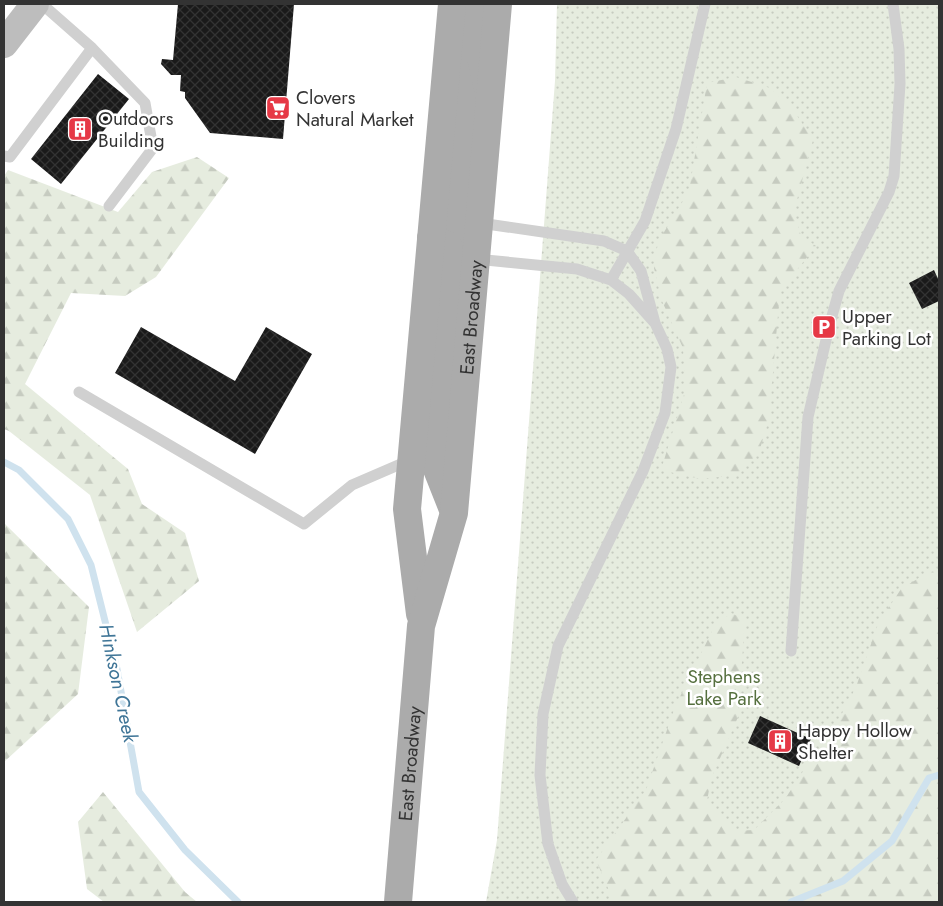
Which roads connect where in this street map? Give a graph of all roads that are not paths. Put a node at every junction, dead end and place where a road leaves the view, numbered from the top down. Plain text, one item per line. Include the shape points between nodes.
1 (35, 4) edge
2 (42, 4) edge
3 (452, 4) edge
4 (475, 4) edge
5 (498, 4) edge
6 (705, 4) edge
7 (893, 4) edge
8 (449, 39) junction
9 (4, 44) edge
10 (92, 48) junction
11 (487, 124) junction
12 (4, 156) edge
13 (109, 206) dead end
14 (480, 223) junction
15 (431, 238) junction
16 (627, 251) junction
17 (476, 260) junction
18 (611, 280) junction
19 (656, 323) junction
20 (79, 392) dead end
21 (411, 459) junction
22 (454, 513) junction
23 (421, 626) junction
24 (791, 651) dead end
25 (398, 902) edge
26 (573, 902) edge

1 - 9 main road
2 - 10 lane
3 - 8 main road, East Broadway
4 - 11 main road via 472,38
5 - 11 main road, East Broadway
6 - 16 lane via 676,129 645,221
7 - 24 lane via 900,75 894,176 839,291 808,417
8 - 15 main road, East Broadway
8 - 17 main road via 464,109 453,218
10 - 12 lane via 10,157
10 - 13 lane via 145,103 153,148
11 - 14 main road, East Broadway
14 - 16 lane via 604,241
14 - 17 main road, East Broadway
15 - 21 main road, East Broadway
15 - 22 main road via 448,246 451,261 433,458
16 - 18 lane
16 - 19 lane via 641,271
17 - 18 lane via 577,269
17 - 22 main road, East Broadway
18 - 19 lane
19 - 26 lane via 671,367 665,413 643,471 558,646 543,714 540,775 548,844 562,884
20 - 21 lane via 304,524 352,485
21 - 23 main road, East Broadway via 407,509
22 - 23 main road, East Broadway
23 - 25 main road, East Broadway

